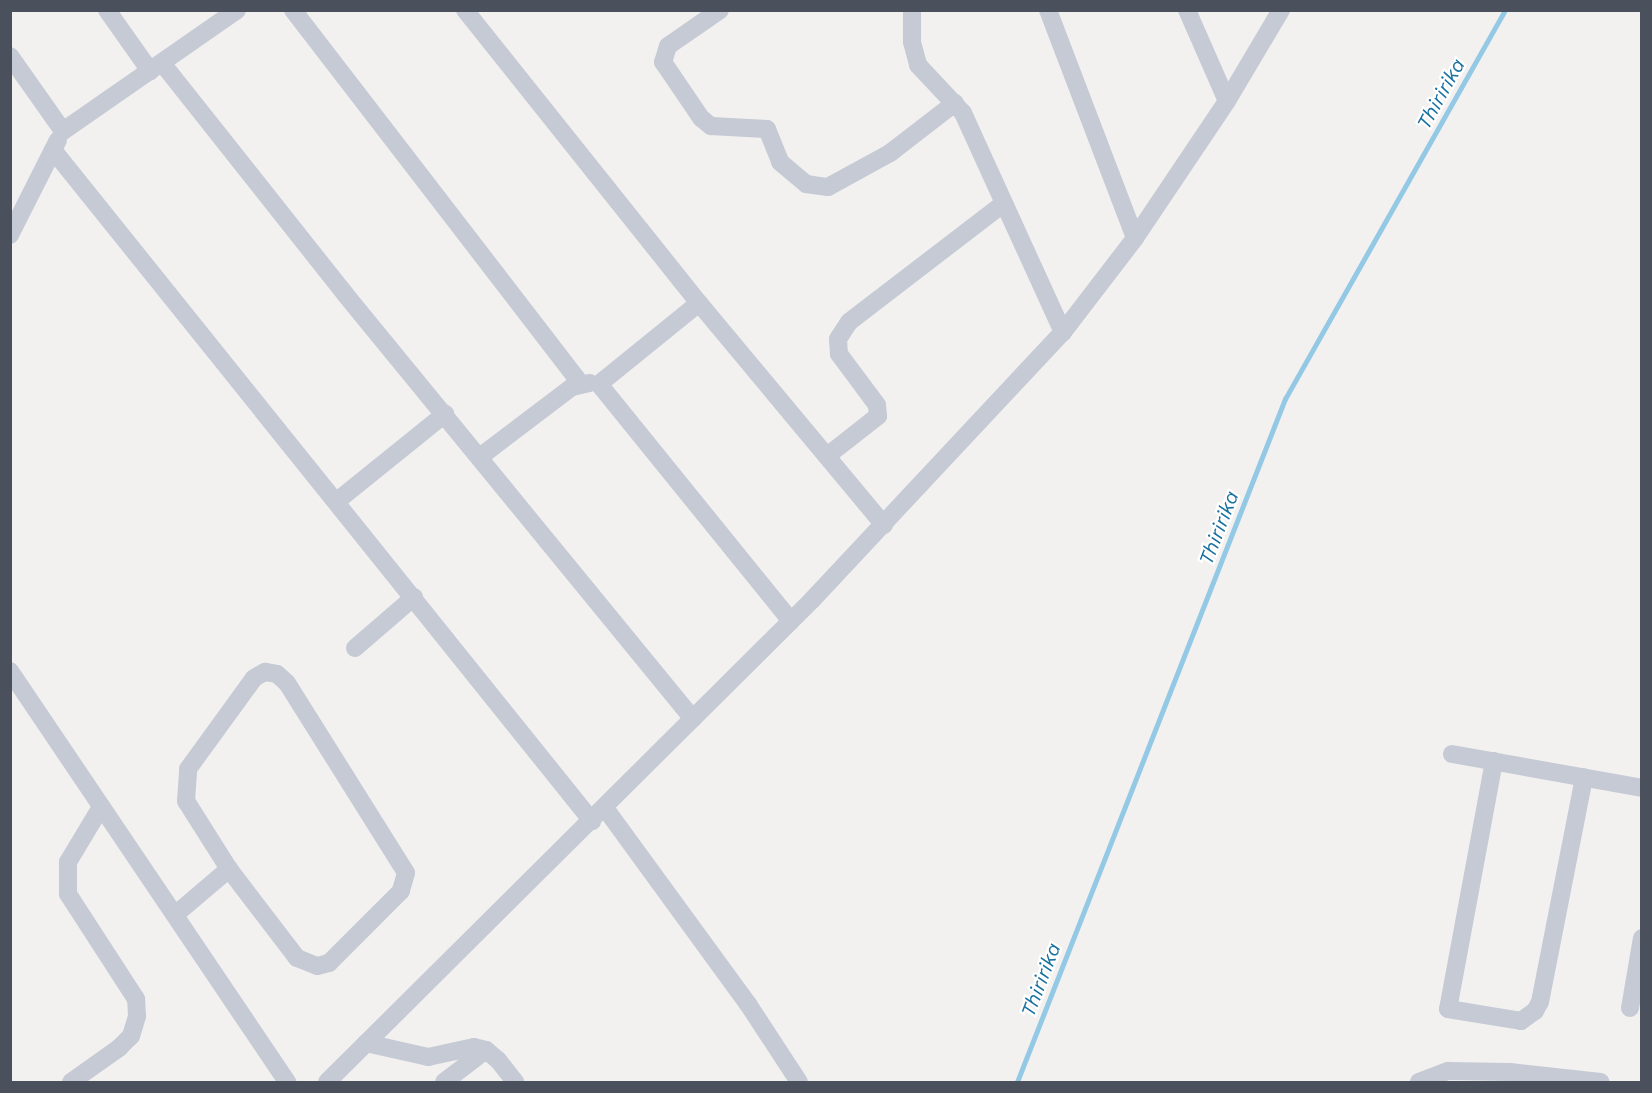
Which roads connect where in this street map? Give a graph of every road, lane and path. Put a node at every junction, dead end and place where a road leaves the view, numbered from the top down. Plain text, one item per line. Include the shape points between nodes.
1 (107, 10) edge
2 (237, 10) edge
3 (293, 10) edge
4 (465, 10) edge
5 (720, 10) edge
6 (912, 10) edge
7 (1048, 10) edge
8 (1187, 10) edge
9 (1281, 10) edge
10 (10, 56) edge
11 (156, 67) junction
12 (1227, 101) junction
13 (955, 103) junction
14 (63, 131) junction
15 (53, 150) junction
16 (1004, 203) junction
17 (10, 235) edge
18 (1135, 238) junction
19 (699, 303) junction
20 (1063, 332) junction
21 (580, 383) junction
22 (599, 384) junction
23 (445, 414) junction
24 (481, 456) junction
25 (827, 456) junction
26 (337, 501) junction
27 (884, 525) junction
28 (414, 597) junction
29 (791, 621) junction
30 (355, 648) dead end
31 (10, 671) edge
32 (693, 719) junction
33 (1452, 754) dead end
34 (1494, 761) junction
35 (1584, 777) junction
36 (1641, 788) edge
37 (101, 807) junction
38 (598, 814) junction
39 (229, 869) junction
40 (176, 914) junction
41 (1641, 938) edge
42 (1630, 1008) dead end
43 (366, 1043) junction
44 (486, 1050) junction
45 (71, 1083) edge
46 (286, 1083) edge
47 (327, 1083) edge
48 (444, 1083) edge
49 (514, 1083) edge
50 (800, 1083) edge
51 (1419, 1083) edge
52 (1600, 1083) edge

1 - 11 street
2 - 11 street
3 - 21 street
4 - 19 street
5 - 13 street via 668,46 663,62 701,118 711,126 767,129 780,162 806,184 828,187 890,153
6 - 13 street via 912,42 918,65
7 - 18 street
8 - 12 street
9 - 12 street
10 - 14 street
11 - 14 street
11 - 23 street
12 - 18 street
13 - 16 street
14 - 15 street
15 - 17 street
15 - 26 street
16 - 20 street
16 - 25 street via 849,322 838,339 839,354 877,405 878,416
18 - 20 street
19 - 22 street
19 - 25 street
20 - 27 street
21 - 22 street
21 - 24 street
22 - 29 street
23 - 24 street
23 - 26 street
24 - 32 street
25 - 27 street
26 - 28 street
27 - 29 street
28 - 30 street
28 - 38 street
29 - 32 street
31 - 37 street
32 - 38 street
33 - 34 street
34 - 35 street
34 - 35 street via 1448,1009 1521,1021 1535,1011 1540,1002
35 - 36 street
37 - 40 street
37 - 45 street via 68,862 68,894 136,999 136,1016 131,1036
38 - 43 street
38 - 50 street via 748,1004
39 - 39 street via 297,958 317,966 328,963 401,891 405,881 404,865 287,683 265,672 254,678 188,769 186,801
39 - 40 street
40 - 46 street
41 - 42 street
43 - 44 street via 428,1057 474,1047
43 - 47 street
44 - 48 street
44 - 49 street
51 - 52 street via 1448,1071 1510,1072

